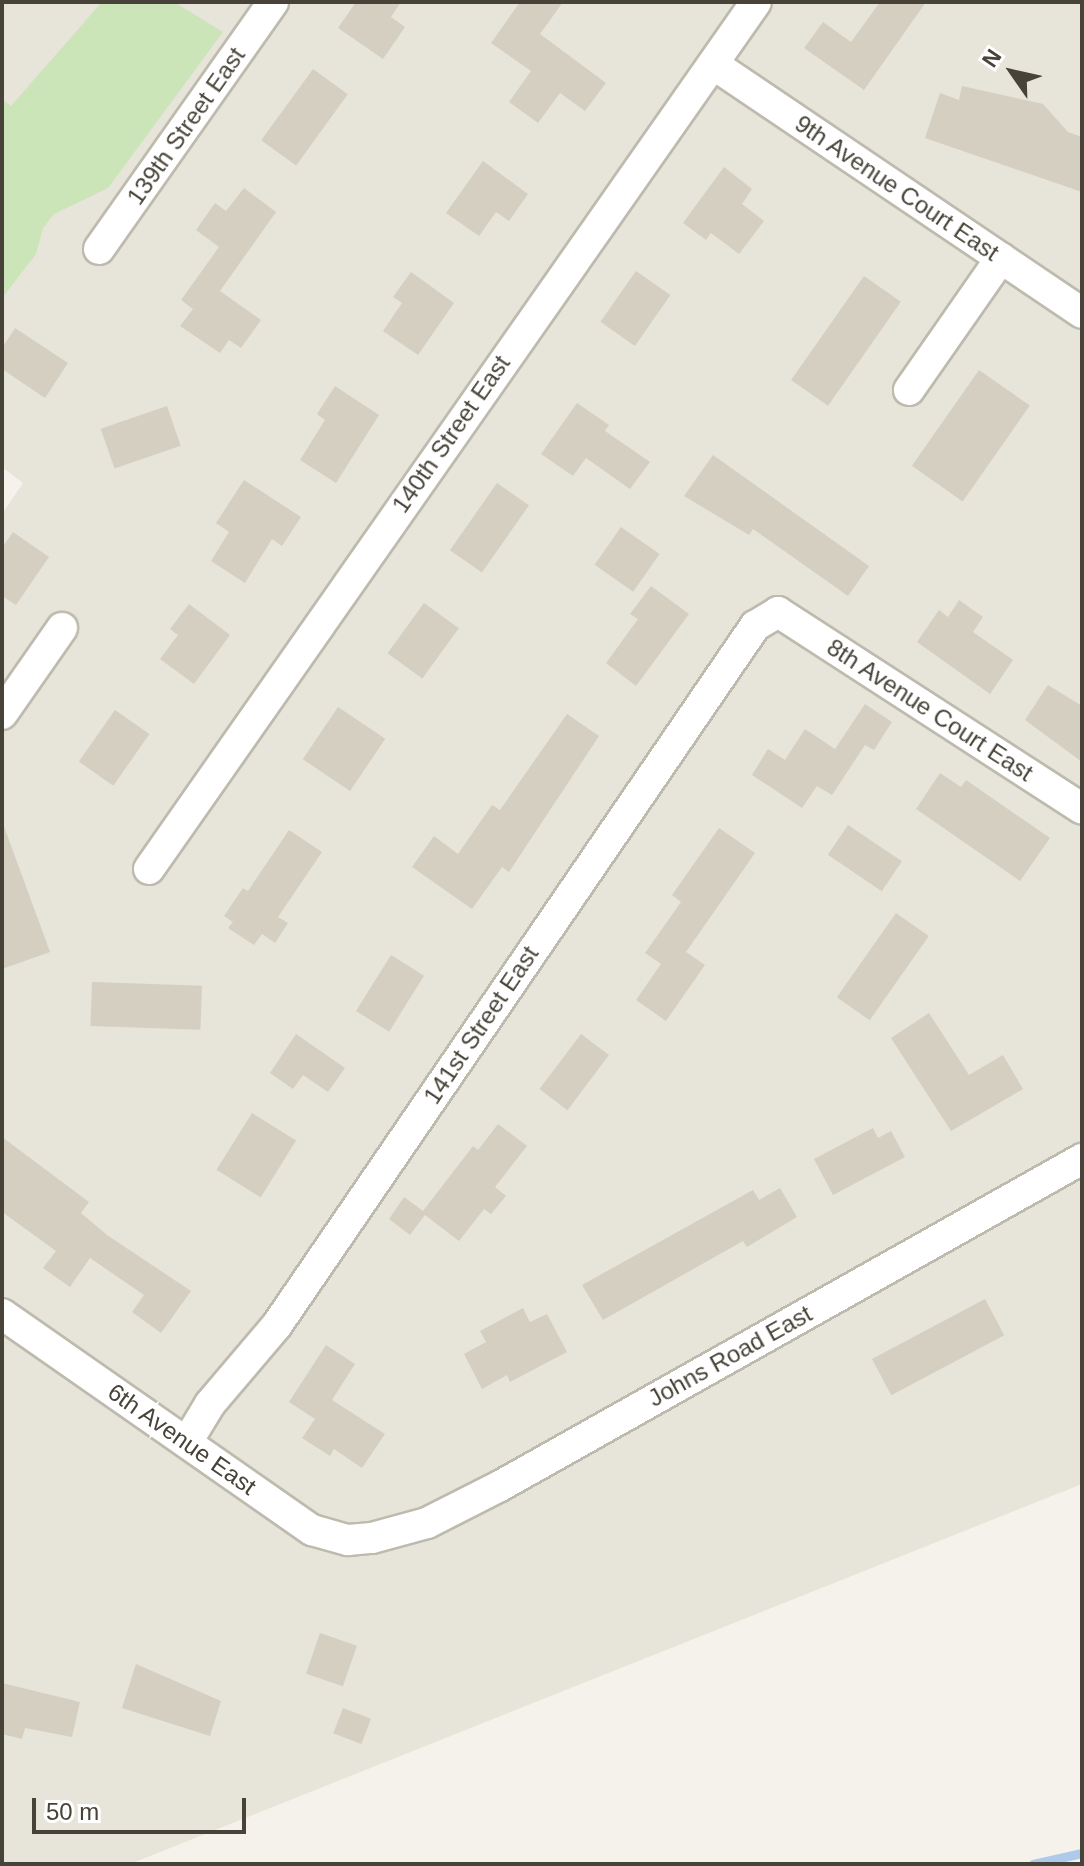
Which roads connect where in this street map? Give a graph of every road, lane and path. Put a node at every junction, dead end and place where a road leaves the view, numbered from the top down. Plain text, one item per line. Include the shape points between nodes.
1 (273, 2) edge
2 (756, 2) edge
3 (713, 64) junction
4 (99, 249) dead end
5 (1001, 258) junction
6 (1082, 313) edge
7 (909, 390) dead end
8 (778, 612) joint
9 (62, 628) dead end
10 (2, 714) edge
11 (1082, 809) edge
12 (149, 869) dead end
13 (1082, 1159) edge
14 (2, 1314) edge
15 (187, 1442) junction
16 (372, 1538) joint

1 - 4 street, 139th Street East
2 - 3 street, 140th Street East
3 - 5 street, 9th Avenue Court East
3 - 12 street, 140th Street East
5 - 6 street, 9th Avenue Court East
5 - 7 street
8 - 11 street, 8th Avenue Court East
8 - 15 street, 141st Street East via 748,634 277,1325 210,1404
9 - 10 street
13 - 16 street, Johns Road East via 500,1486 427,1523
14 - 15 street, 6th Avenue East
15 - 16 street, 6th Avenue East via 312,1530 348,1540

